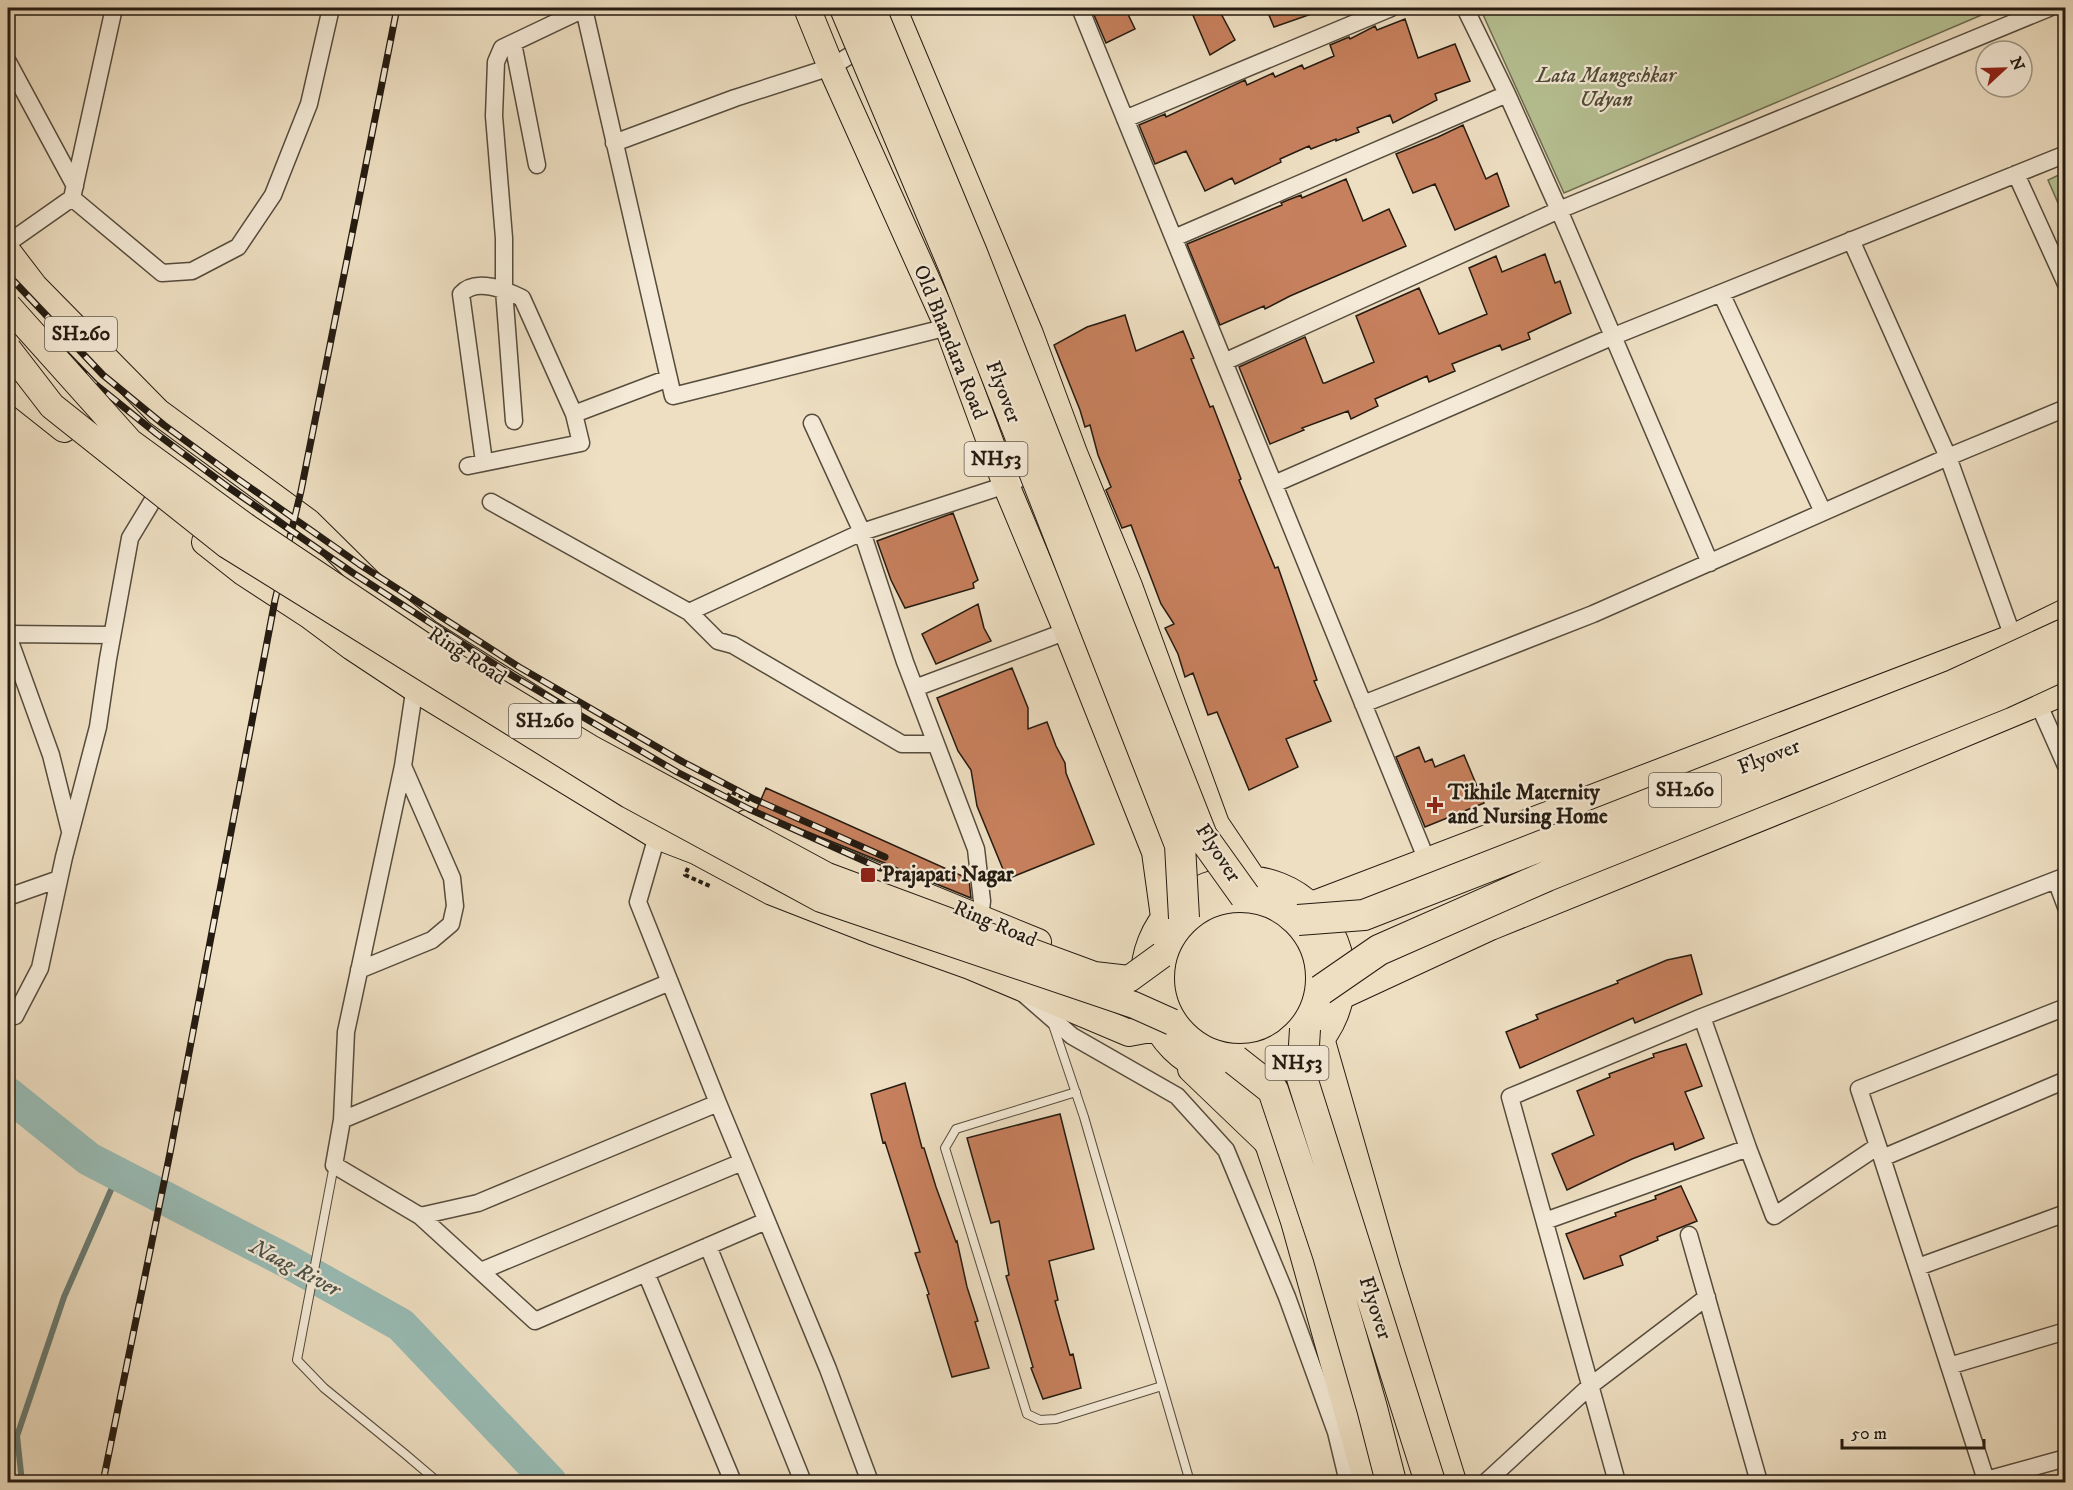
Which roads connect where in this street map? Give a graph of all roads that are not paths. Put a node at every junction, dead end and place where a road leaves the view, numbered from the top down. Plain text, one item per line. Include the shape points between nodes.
1 (114, 8) edge
2 (331, 8) edge
3 (586, 8) edge
4 (807, 8) edge
5 (845, 8) edge
6 (870, 8) edge
7 (1080, 8) edge
8 (1391, 8) edge
9 (1465, 8) edge
10 (2049, 8) edge
11 (896, 16) edge
12 (513, 43) junction
13 (8, 62) edge
14 (831, 67) junction
15 (1507, 94) junction
16 (1125, 119) junction
17 (614, 143) junction
18 (2066, 154) edge
19 (537, 165) dead end
20 (2016, 174) junction
21 (74, 192) junction
22 (1559, 210) junction
23 (1174, 238) junction
24 (1851, 240) junction
25 (8, 243) edge
26 (8, 252) edge
27 (2066, 284) edge
28 (34, 286) junction
29 (504, 290) junction
30 (1721, 293) junction
31 (1015, 301) junction
32 (11, 315) edge
33 (948, 327) junction
34 (1614, 336) junction
35 (8, 349) edge
36 (1224, 362) junction
37 (669, 378) junction
38 (13, 379) edge
39 (2066, 408) edge
40 (574, 414) junction
41 (514, 421) dead end
42 (812, 423) dead end
43 (1074, 453) junction
44 (1948, 457) junction
45 (1274, 484) junction
46 (1006, 485) junction
47 (153, 500) junction
48 (490, 502) dead end
49 (1823, 512) junction
50 (862, 532) junction
51 (1710, 563) junction
52 (689, 612) junction
53 (2066, 614) edge
54 (1067, 631) junction
55 (427, 632) junction
56 (2066, 633) edge
57 (8, 635) edge
58 (112, 635) junction
59 (2017, 638) junction
60 (2066, 664) edge
61 (414, 688) junction
62 (915, 688) junction
63 (2066, 689) edge
64 (2037, 702) junction
65 (1363, 704) junction
66 (936, 744) junction
67 (403, 766) junction
68 (2066, 766) edge
69 (70, 832) junction
70 (657, 836) junction
71 (1428, 863) junction
72 (2061, 878) edge
73 (59, 879) junction
74 (1249, 887) junction
75 (8, 897) edge
76 (2066, 907) edge
77 (1305, 913) junction
78 (1174, 917) junction
79 (980, 918) junction
80 (1154, 955) junction
81 (359, 970) junction
82 (670, 982) junction
83 (1014, 984) junction
84 (1331, 992) junction
85 (2066, 1006) edge
86 (8, 1011) edge
87 (1702, 1017) junction
88 (1051, 1019) junction
89 (1164, 1025) junction
90 (1129, 1033) junction
91 (1312, 1035) junction
92 (1236, 1069) junction
93 (2066, 1080) edge
94 (1076, 1092) junction
95 (718, 1103) junction
96 (342, 1120) junction
97 (1271, 1146) junction
98 (1748, 1148) junction
99 (1880, 1152) junction
100 (742, 1162) junction
101 (334, 1165) junction
102 (2066, 1212) edge
103 (420, 1216) junction
104 (766, 1221) junction
105 (1545, 1221) junction
106 (1689, 1235) dead end
107 (708, 1246) junction
108 (1917, 1267) junction
109 (1385, 1269) junction
110 (481, 1271) junction
111 (646, 1273) junction
112 (1315, 1292) junction
113 (1707, 1297) junction
114 (2066, 1331) edge
115 (1949, 1366) junction
116 (1162, 1386) junction
117 (1590, 1386) junction
118 (2066, 1458) edge
119 (1983, 1481) edge
120 (438, 1482) edge
121 (733, 1482) edge
122 (803, 1482) edge
123 (870, 1482) edge
124 (1190, 1482) edge
125 (1348, 1482) edge
126 (1369, 1482) edge
127 (1391, 1482) edge
128 (1430, 1482) edge
129 (1451, 1482) edge
130 (1486, 1482) edge
131 (1617, 1482) edge
132 (1758, 1482) edge

1 - 21 street
2 - 21 street via 309,104 273,195 238,247 192,271 162,273
3 - 12 street
3 - 17 street
4 - 14 main road, Old Bhandara Road / NH53
5 - 78 highway, Flyover, bridge via 954,267 1180,845
6 - 74 highway, Flyover / NH53, bridge via 976,264 1202,836
7 - 16 street
8 - 16 street
9 - 15 street
10 - 22 street
11 - 14 street
11 - 31 main road
12 - 19 street
12 - 29 street via 502,48 496,62 494,116
13 - 21 street
14 - 17 street
14 - 33 main road, Old Bhandara Road / NH53
15 - 22 street
15 - 23 street
16 - 23 street
17 - 37 street
18 - 20 street
20 - 24 street
20 - 27 street
21 - 25 street
22 - 34 street
22 - 36 street
23 - 36 street
24 - 30 street
24 - 44 street
26 - 28 main road, Ring Road / SH260
28 - 32 main road
28 - 55 main road, Ring Road / SH260 via 158,412 308,522 386,599
29 - 40 street via 522,298
29 - 40 street via 473,285 461,294 476,464 581,443
29 - 41 street
30 - 34 street
30 - 49 street
31 - 33 street via 975,325
31 - 43 main road
32 - 80 main road, Ring Road / SH260, bridge via 130,442 245,526 441,657 590,748 827,876 1094,975 1130,979
33 - 37 street via 673,396
33 - 46 main road, Old Bhandara Road / NH53
34 - 45 street
34 - 51 street
35 - 38 main road, Ring Road / SH260, bridge
36 - 45 street
37 - 40 street
38 - 47 main road
38 - 89 main road, Ring Road / SH260, bridge via 227,545 629,795 821,899 1134,1005
39 - 44 street
42 - 50 street
43 - 46 street
43 - 74 main road via 1129,586 1216,824
44 - 49 street
44 - 59 street via 2009,626
45 - 65 street
46 - 50 street
46 - 54 main road, Old Bhandara Road / NH53
47 - 58 street via 130,538
47 - 61 main road via 243,572
48 - 52 street
49 - 51 street
50 - 52 street
50 - 62 street
51 - 65 street via 1593,614
52 - 66 street via 718,640 733,645 902,744
53 - 59 highway, SH260
54 - 62 street
54 - 78 main road, Old Bhandara Road / NH53 via 1155,852
55 - 61 street
55 - 79 main road, Ring Road / SH260 via 654,776 719,811
56 - 77 highway, Flyover / SH260, bridge via 1940,690 1364,915
57 - 58 street
57 - 69 street via 51,755
58 - 69 street via 98,728
59 - 64 street
59 - 71 highway, SH260
60 - 84 highway, Flyover, bridge via 1990,699 1547,876 1379,950
61 - 67 street
61 - 70 main road
62 - 66 street
63 - 64 highway
64 - 68 street
64 - 84 highway
65 - 71 street
66 - 79 street via 976,849
67 - 81 street
67 - 81 street via 452,878 455,906 451,924 432,940
69 - 73 street
70 - 82 street via 638,902
70 - 83 main road via 696,851 772,891
71 - 77 highway, SH260
72 - 76 street
72 - 87 street
73 - 75 street
73 - 86 street via 40,968 15,1016
74 - 77 highway, Flyover / NH53 via 1265,900
74 - 78 highway, Flyover / NH53
77 - 84 highway, Flyover / NH53
78 - 80 highway, Flyover / NH53 via 1170,935
79 - 80 main road, Ring Road / SH260 via 1122,971
80 - 89 highway, Flyover / NH53
81 - 96 street via 346,1032
82 - 95 street
82 - 96 street
83 - 88 street
83 - 90 main road
84 - 91 highway, Flyover / NH53 via 1316,1011
85 - 99 street via 1859,1089
87 - 98 street
87 - 105 street via 1510,1097
88 - 94 lane
88 - 125 street via 1072,1036 1177,1096 1226,1150 1287,1297 1336,1432
89 - 90 main road
89 - 92 highway, Flyover / NH53
90 - 97 main road via 1196,1072
91 - 92 highway, Flyover / NH53
91 - 109 highway, NH53
91 - 128 highway, Flyover / NH53, bridge via 1302,1078
92 - 97 highway, NH53
92 - 127 highway, Flyover / NH53, bridge via 1273,1090 1328,1255
93 - 99 street
94 - 116 lane
94 - 116 lane via 956,1129 945,1148 1027,1414 1040,1420 1056,1419
95 - 100 street
95 - 103 street via 478,1203
96 - 101 street
97 - 112 highway, NH53
98 - 99 street via 1774,1216
98 - 105 street
99 - 108 street
100 - 104 street
100 - 110 street
101 - 103 street
101 - 120 lane via 297,1360 324,1388
102 - 108 street
103 - 110 street
104 - 107 street
104 - 123 street
105 - 117 street
106 - 113 street
107 - 111 street
107 - 122 street
108 - 115 street
109 - 112 highway
109 - 129 highway, NH53
110 - 111 street via 535,1321
111 - 121 street
112 - 126 highway, NH53
113 - 117 street
113 - 132 street
114 - 115 street
115 - 119 street
116 - 124 lane
117 - 130 street
117 - 131 street
118 - 119 street

